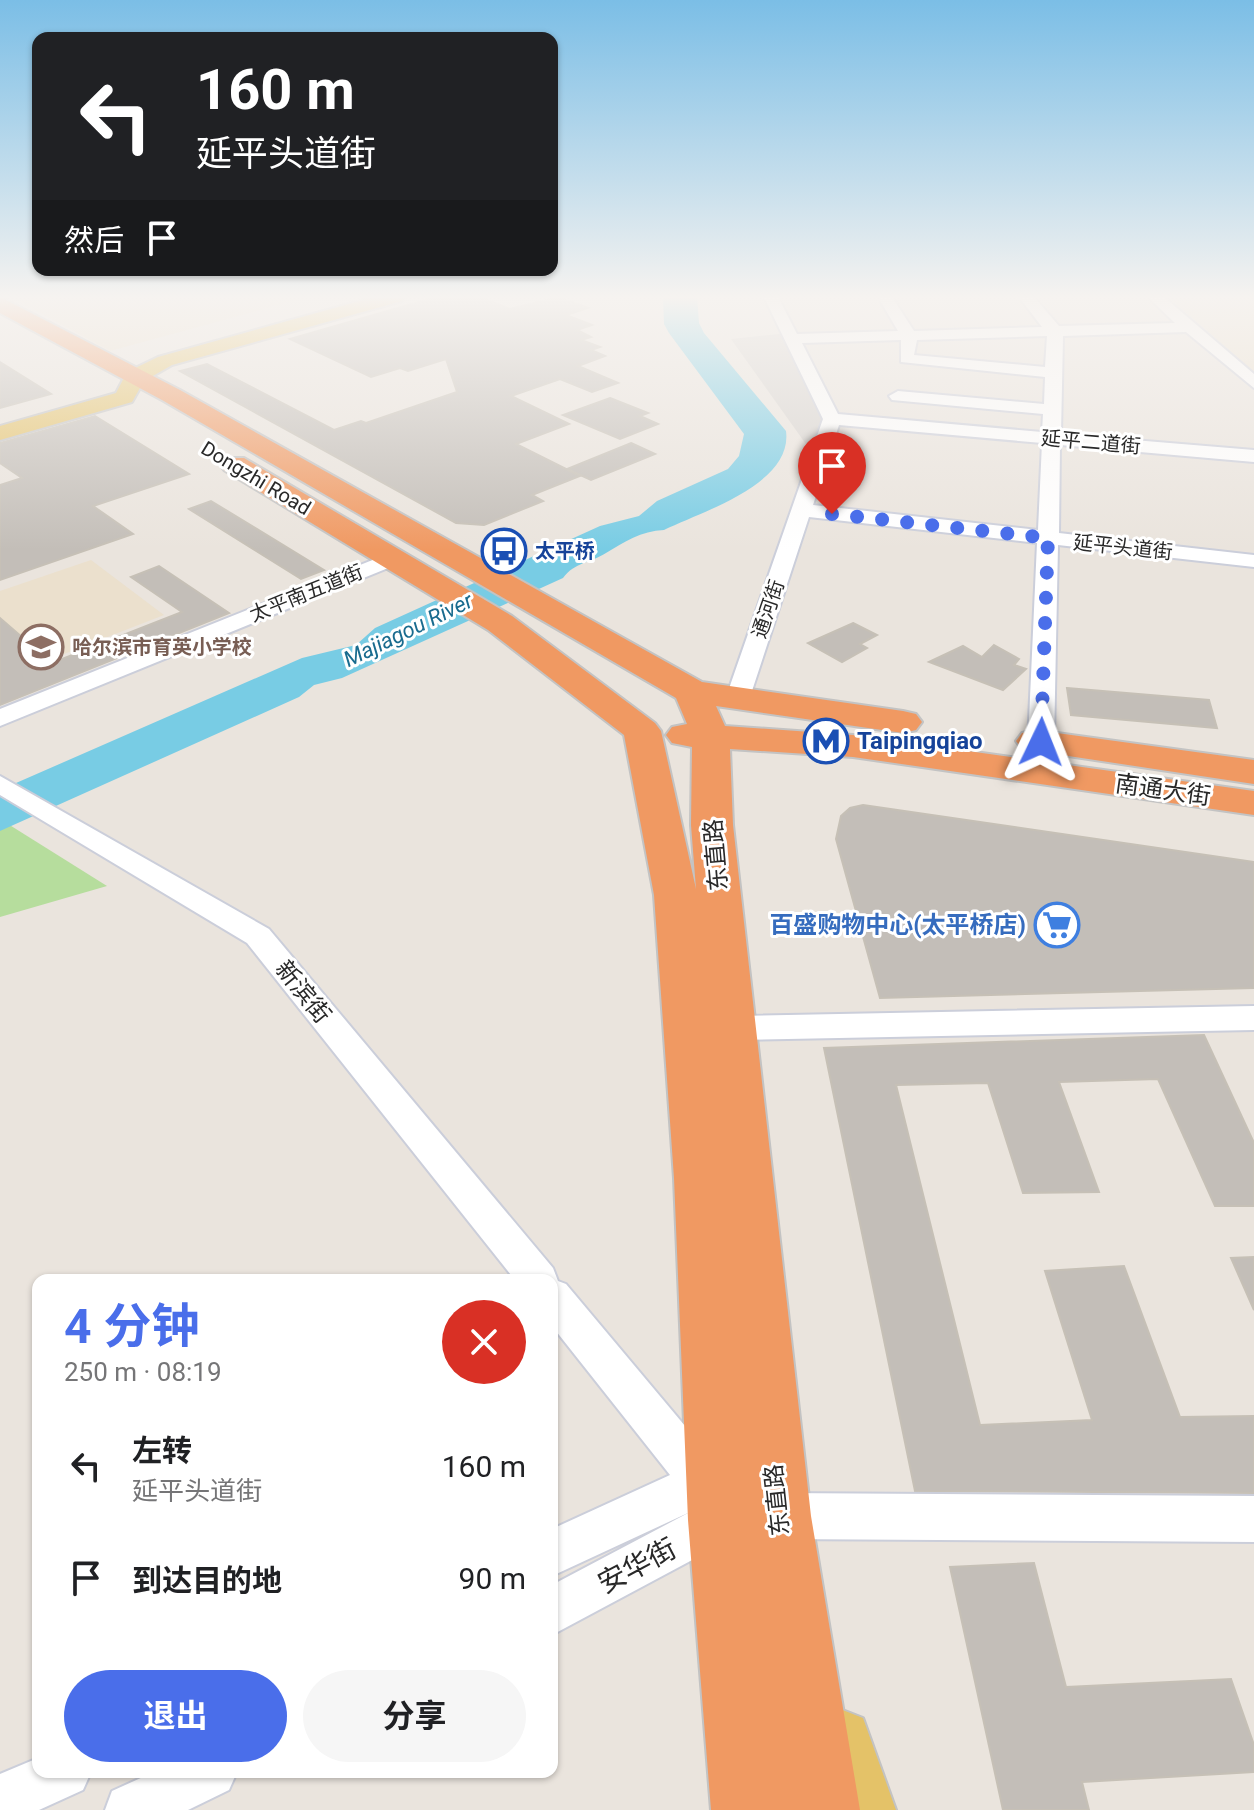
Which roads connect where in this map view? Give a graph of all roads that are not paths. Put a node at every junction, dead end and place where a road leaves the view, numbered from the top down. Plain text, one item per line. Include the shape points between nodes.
1 (121, 381) edge
2 (122, 381) edge
3 (127, 381) edge
4 (128, 381) edge
5 (813, 381) edge
6 (901, 381) edge
7 (922, 381) edge
8 (1054, 381) edge
9 (1053, 410) junction
10 (832, 419) junction
11 (0, 422) edge
12 (893, 424) junction
13 (174, 427) dead end
14 (0, 433) edge
15 (1052, 439) junction
16 (214, 452) dead end
17 (1254, 456) edge
18 (801, 510) junction
19 (1048, 538) junction
20 (390, 559) junction
21 (1254, 561) edge
22 (713, 710) junction
23 (0, 718) edge
24 (642, 731) junction
25 (1041, 742) junction
26 (853, 746) junction
27 (1254, 772) edge
28 (0, 784) edge
29 (1254, 803) edge
30 (712, 825) junction
31 (1254, 1018) edge
32 (734, 1028) junction
33 (534, 1274) edge
34 (558, 1303) edge
35 (728, 1499) junction
36 (1254, 1519) edge
37 (558, 1551) edge
38 (785, 1577) junction
39 (558, 1607) edge
40 (52, 1778) edge
41 (198, 1778) edge
42 (0, 1801) edge
43 (131, 1810) edge
44 (714, 1810) edge
45 (749, 1810) edge
46 (822, 1810) edge
47 (863, 1810) edge

1 - 11 main road
2 - 14 main road
3 - 13 highway, Dongzhi Road
4 - 22 highway via 542,604
5 - 10 street
6 - 12 street
7 - 9 street
8 - 9 street
9 - 15 street
10 - 12 street, 延平二道街
10 - 18 street, 通河街
12 - 15 street, 延平二道街
15 - 17 street, 延平二道街
15 - 19 street
16 - 20 highway, Dongzhi Road
18 - 19 street, 延平头道街
18 - 22 street, 通河街
19 - 21 street, 延平头道街
19 - 25 street
20 - 23 street, 太平南五道街
20 - 24 highway, Dongzhi Road via 500,623
22 - 24 highway, 南通大街
22 - 25 highway, 南通大街
22 - 26 highway, 南通大街
22 - 30 highway, 东直路
24 - 35 highway, 东直路 via 676,895
25 - 27 highway, 南通大街
26 - 29 highway, 南通大街
26 - 30 highway via 799,747 751,764 733,781
28 - 33 street, 新滨街 via 258,936
30 - 32 highway, 东直路
31 - 32 street
32 - 35 highway, 东直路
34 - 35 street
35 - 36 street
35 - 37 street, 安华街
35 - 38 highway, 东直路
35 - 39 street, 安华街
35 - 44 main road
35 - 45 highway, 东直路
38 - 46 highway, 东直路
38 - 47 main road
40 - 42 street
41 - 43 street

